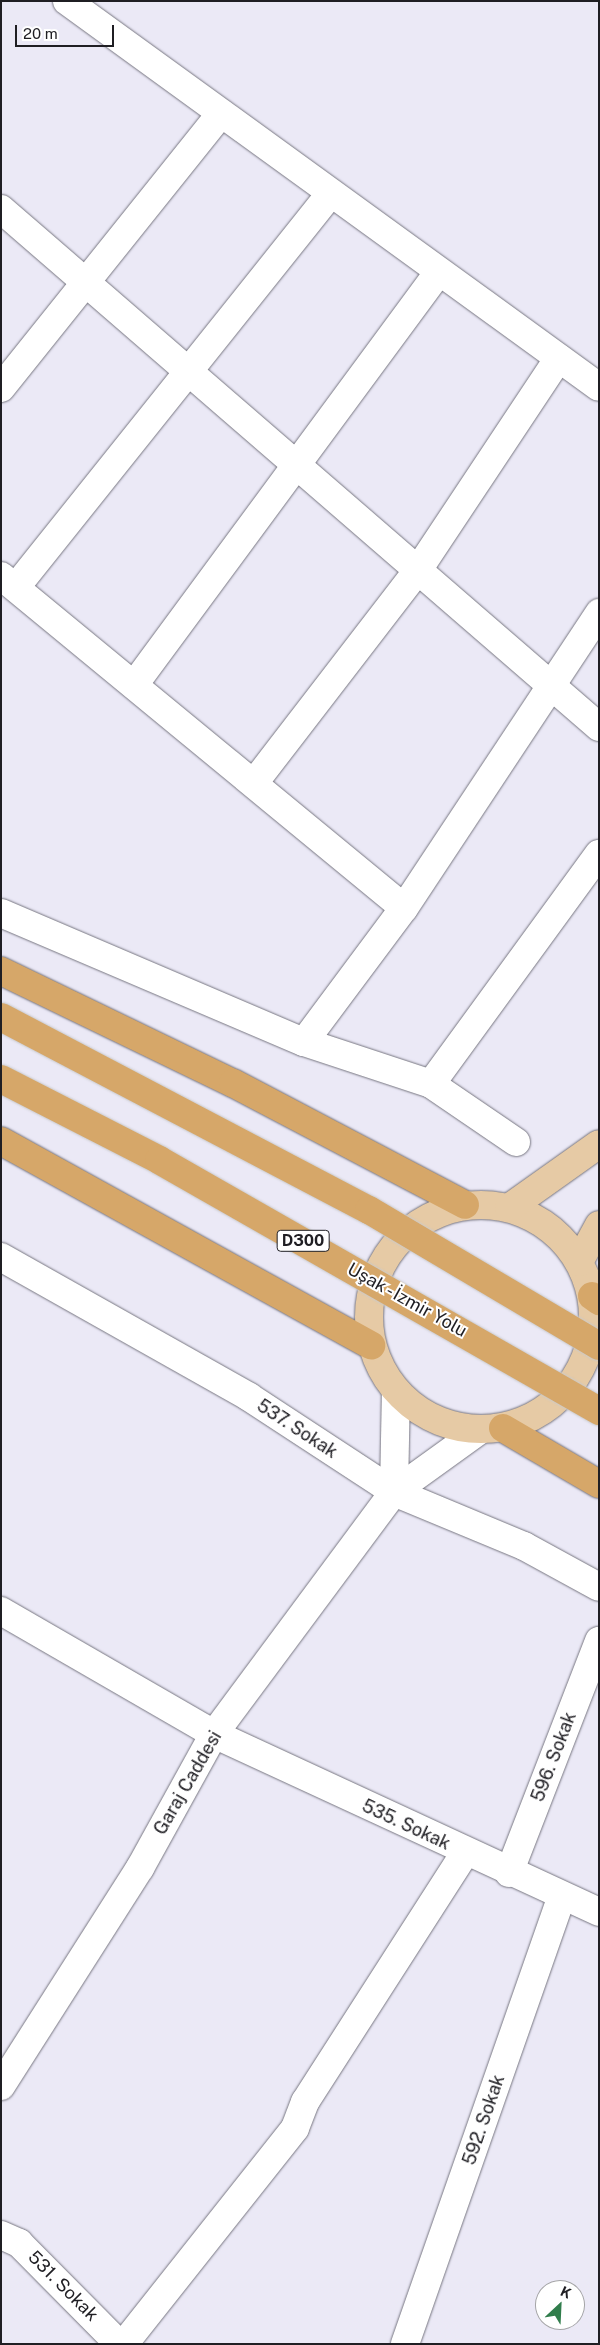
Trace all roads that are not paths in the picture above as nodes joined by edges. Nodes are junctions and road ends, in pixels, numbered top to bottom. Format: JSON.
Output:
{"nodes":[{"id":1,"x":66,"y":1,"type":"edge"},
{"id":2,"x":221,"y":113,"type":"junction"},
{"id":3,"x":331,"y":193,"type":"junction"},
{"id":4,"x":1,"y":210,"type":"edge"},
{"id":5,"x":438,"y":273,"type":"junction"},
{"id":6,"x":86,"y":282,"type":"junction"},
{"id":7,"x":559,"y":358,"type":"junction"},
{"id":8,"x":191,"y":373,"type":"junction"},
{"id":9,"x":599,"y":387,"type":"edge"},
{"id":10,"x":1,"y":388,"type":"edge"},
{"id":11,"x":293,"y":465,"type":"junction"},
{"id":12,"x":416,"y":573,"type":"junction"},
{"id":13,"x":8,"y":582,"type":"edge"},
{"id":14,"x":599,"y":613,"type":"edge"},
{"id":15,"x":134,"y":685,"type":"junction"},
{"id":16,"x":550,"y":687,"type":"junction"},
{"id":17,"x":599,"y":727,"type":"edge"},
{"id":18,"x":254,"y":783,"type":"junction"},
{"id":19,"x":599,"y":854,"type":"edge"},
{"id":20,"x":404,"y":908,"type":"junction"},
{"id":21,"x":1,"y":914,"type":"edge"},
{"id":22,"x":1,"y":971,"type":"edge"},
{"id":23,"x":1,"y":1017,"type":"edge"},
{"id":24,"x":304,"y":1042,"type":"junction"},
{"id":25,"x":1,"y":1080,"type":"edge"},
{"id":26,"x":432,"y":1084,"type":"junction"},
{"id":27,"x":1,"y":1141,"type":"edge"},
{"id":28,"x":516,"y":1142,"type":"dead end"},
{"id":29,"x":599,"y":1144,"type":"edge"},
{"id":30,"x":465,"y":1205,"type":"junction"},
{"id":31,"x":509,"y":1208,"type":"junction"},
{"id":32,"x":599,"y":1226,"type":"edge"},
{"id":33,"x":579,"y":1262,"type":"junction"},
{"id":34,"x":3,"y":1263,"type":"edge"},
{"id":35,"x":595,"y":1299,"type":"edge"},
{"id":36,"x":370,"y":1345,"type":"junction"},
{"id":37,"x":599,"y":1346,"type":"edge"},
{"id":38,"x":396,"y":1392,"type":"junction"},
{"id":39,"x":599,"y":1411,"type":"edge"},
{"id":40,"x":492,"y":1429,"type":"junction"},
{"id":41,"x":599,"y":1484,"type":"edge"},
{"id":42,"x":394,"y":1492,"type":"junction"},
{"id":43,"x":599,"y":1587,"type":"edge"},
{"id":44,"x":1,"y":1611,"type":"edge"},
{"id":45,"x":599,"y":1641,"type":"edge"},
{"id":46,"x":214,"y":1734,"type":"junction"},
{"id":47,"x":465,"y":1853,"type":"junction"},
{"id":48,"x":509,"y":1873,"type":"junction"},
{"id":49,"x":562,"y":1896,"type":"junction"},
{"id":50,"x":599,"y":1912,"type":"edge"},
{"id":51,"x":10,"y":2048,"type":"edge"},
{"id":52,"x":1,"y":2086,"type":"edge"},
{"id":53,"x":1,"y":2235,"type":"edge"},
{"id":54,"x":120,"y":2344,"type":"edge"},
{"id":55,"x":124,"y":2344,"type":"edge"},
{"id":56,"x":405,"y":2344,"type":"edge"}],
"edges":[{"from":1,"to":2,"type":"street"},
{"from":2,"to":3,"type":"street"},
{"from":2,"to":6,"type":"street"},
{"from":3,"to":5,"type":"street"},
{"from":3,"to":8,"type":"street"},
{"from":4,"to":6,"type":"street"},
{"from":5,"to":7,"type":"street"},
{"from":5,"to":11,"type":"street"},
{"from":6,"to":8,"type":"street"},
{"from":6,"to":10,"type":"street"},
{"from":7,"to":9,"type":"street"},
{"from":7,"to":12,"type":"street"},
{"from":8,"to":11,"type":"street"},
{"from":8,"to":13,"type":"street"},
{"from":11,"to":12,"type":"street"},
{"from":11,"to":15,"type":"street"},
{"from":12,"to":16,"type":"street"},
{"from":12,"to":18,"type":"street"},
{"from":13,"to":15,"type":"street"},
{"from":14,"to":16,"type":"street"},
{"from":15,"to":18,"type":"street"},
{"from":16,"to":17,"type":"street"},
{"from":16,"to":20,"type":"street"},
{"from":18,"to":20,"type":"street"},
{"from":19,"to":26,"type":"street"},
{"from":20,"to":24,"type":"street"},
{"from":21,"to":24,"type":"street"},
{"from":22,"to":30,"type":"highway"},
{"from":23,"to":37,"type":"highway","bridge":true},
{"from":24,"to":26,"type":"street"},
{"from":25,"to":39,"type":"highway","name":"Uşak - İzmir Yolu","number":"D300","bridge":true},
{"from":26,"to":28,"type":"street"},
{"from":27,"to":36,"type":"highway"},
{"from":29,"to":31,"type":"main road"},
{"from":30,"to":31,"type":"main road"},
{"from":30,"to":36,"type":"main road"},
{"from":31,"to":33,"type":"main road"},
{"from":32,"to":33,"type":"main road"},
{"from":33,"to":35,"type":"main road"},
{"from":34,"to":42,"type":"street","name":"537. Sokak"},
{"from":35,"to":40,"type":"main road"},
{"from":36,"to":38,"type":"main road"},
{"from":38,"to":40,"type":"main road"},
{"from":38,"to":42,"type":"street"},
{"from":40,"to":41,"type":"highway"},
{"from":40,"to":42,"type":"street","name":"Garaj Caddesi"},
{"from":42,"to":43,"type":"street","name":"537. Sokak"},
{"from":42,"to":46,"type":"street","name":"Garaj Caddesi"},
{"from":44,"to":46,"type":"street","name":"535. Sokak"},
{"from":45,"to":48,"type":"street","name":"596. Sokak"},
{"from":46,"to":47,"type":"street","name":"535. Sokak"},
{"from":46,"to":51,"type":"street","name":"Garaj Caddesi"},
{"from":47,"to":48,"type":"street","name":"535. Sokak"},
{"from":47,"to":55,"type":"street"},
{"from":48,"to":49,"type":"street","name":"535. Sokak"},
{"from":49,"to":50,"type":"street","name":"535. Sokak"},
{"from":49,"to":56,"type":"street","name":"592. Sokak"},
{"from":51,"to":52,"type":"street","name":"Garaj Caddesi"},
{"from":53,"to":54,"type":"street","name":"531. Sokak"}]}
